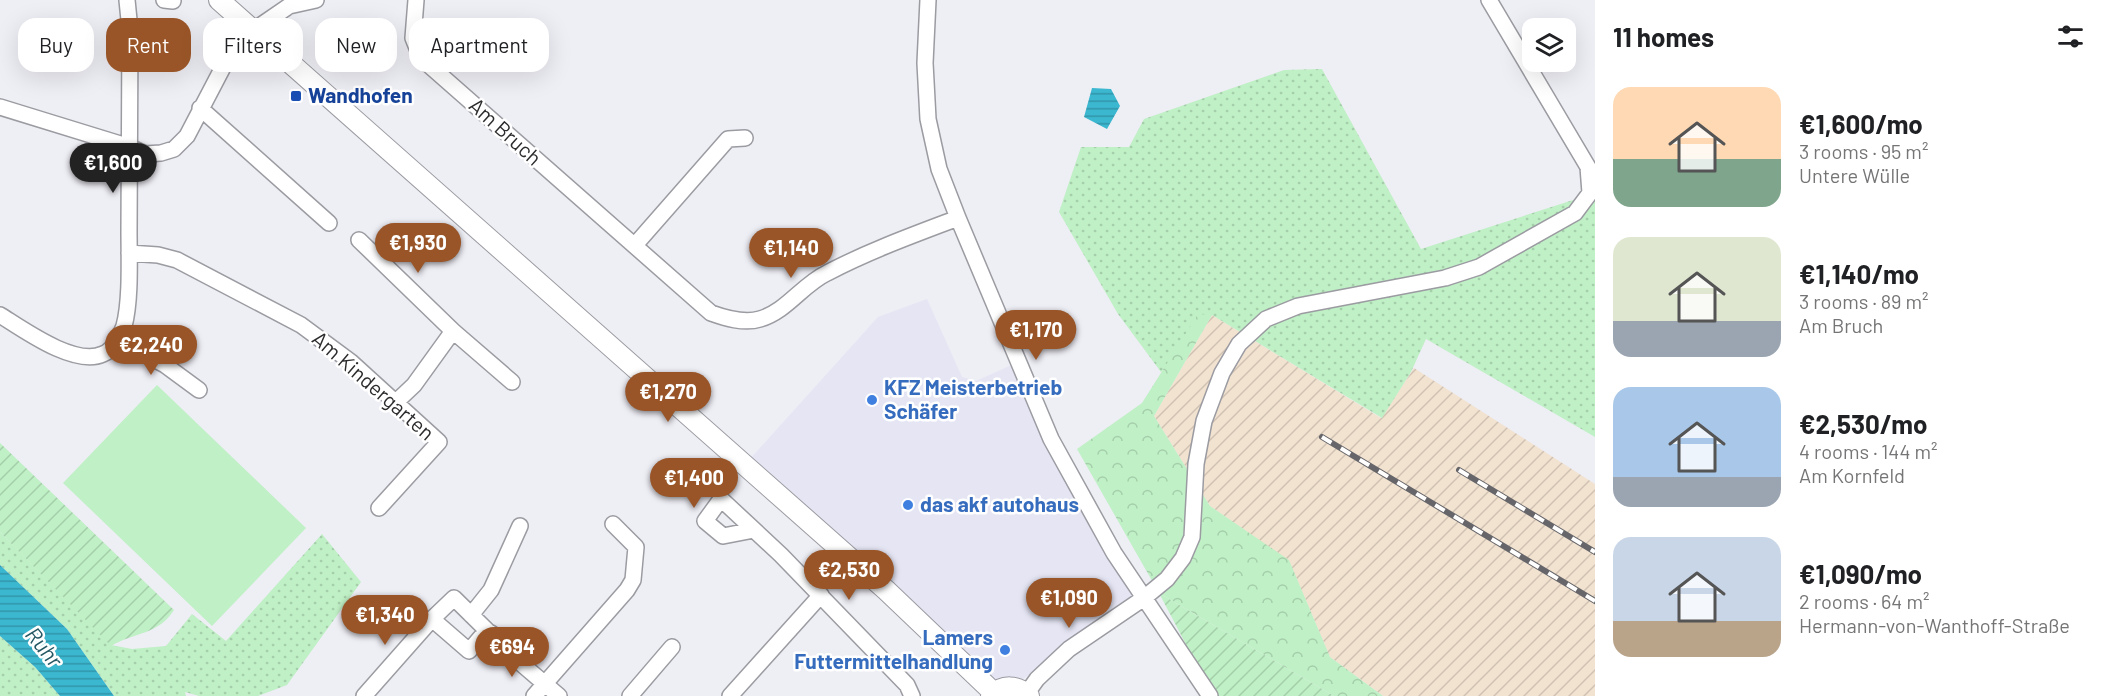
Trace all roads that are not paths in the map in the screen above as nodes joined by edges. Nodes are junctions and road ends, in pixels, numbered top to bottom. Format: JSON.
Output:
{"nodes":[{"id":1,"x":127,"y":0,"type":"edge"},
{"id":2,"x":164,"y":0,"type":"edge"},
{"id":3,"x":219,"y":0,"type":"edge"},
{"id":4,"x":316,"y":0,"type":"edge"},
{"id":5,"x":416,"y":0,"type":"edge"},
{"id":6,"x":928,"y":0,"type":"edge"},
{"id":7,"x":1490,"y":0,"type":"edge"},
{"id":8,"x":173,"y":1,"type":"edge"},
{"id":9,"x":240,"y":18,"type":"edge"},
{"id":10,"x":272,"y":18,"type":"edge"},
{"id":11,"x":220,"y":72,"type":"edge"},
{"id":12,"x":301,"y":72,"type":"edge"},
{"id":13,"x":0,"y":106,"type":"edge"},
{"id":14,"x":200,"y":108,"type":"junction"},
{"id":15,"x":745,"y":138,"type":"dead end"},
{"id":16,"x":130,"y":147,"type":"junction"},
{"id":17,"x":958,"y":218,"type":"junction"},
{"id":18,"x":329,"y":223,"type":"dead end"},
{"id":19,"x":359,"y":240,"type":"dead end"},
{"id":20,"x":635,"y":245,"type":"junction"},
{"id":21,"x":129,"y":253,"type":"junction"},
{"id":22,"x":0,"y":315,"type":"edge"},
{"id":23,"x":453,"y":331,"type":"junction"},
{"id":24,"x":118,"y":340,"type":"junction"},
{"id":25,"x":512,"y":382,"type":"dead end"},
{"id":26,"x":199,"y":390,"type":"dead end"},
{"id":27,"x":396,"y":402,"type":"junction"},
{"id":28,"x":379,"y":508,"type":"dead end"},
{"id":29,"x":614,"y":524,"type":"dead end"},
{"id":30,"x":520,"y":526,"type":"dead end"},
{"id":31,"x":754,"y":530,"type":"dead end"},
{"id":32,"x":821,"y":595,"type":"junction"},
{"id":33,"x":1144,"y":598,"type":"junction"},
{"id":34,"x":471,"y":615,"type":"junction"},
{"id":35,"x":432,"y":619,"type":"junction"},
{"id":36,"x":491,"y":633,"type":"junction"},
{"id":37,"x":672,"y":647,"type":"dead end"},
{"id":38,"x":546,"y":684,"type":"junction"},
{"id":39,"x":993,"y":694,"type":"edge"},
{"id":40,"x":1028,"y":695,"type":"edge"},
{"id":41,"x":364,"y":696,"type":"edge"},
{"id":42,"x":534,"y":696,"type":"edge"},
{"id":43,"x":559,"y":696,"type":"edge"},
{"id":44,"x":630,"y":696,"type":"edge"},
{"id":45,"x":729,"y":696,"type":"edge"},
{"id":46,"x":912,"y":696,"type":"edge"},
{"id":47,"x":1210,"y":696,"type":"edge"}],
"edges":[{"from":1,"to":16,"type":"street"},
{"from":2,"to":8,"type":"street"},
{"from":3,"to":9,"type":"main road"},
{"from":4,"to":10,"type":"street"},
{"from":5,"to":20,"type":"street","name":"Am Bruch"},
{"from":6,"to":17,"type":"street"},
{"from":7,"to":33,"type":"street"},
{"from":11,"to":14,"type":"street"},
{"from":12,"to":39,"type":"main road"},
{"from":13,"to":16,"type":"street"},
{"from":14,"to":16,"type":"street"},
{"from":14,"to":18,"type":"street"},
{"from":15,"to":20,"type":"street"},
{"from":16,"to":21,"type":"street"},
{"from":17,"to":20,"type":"street","name":"Am Bruch"},
{"from":17,"to":33,"type":"street"},
{"from":19,"to":23,"type":"street"},
{"from":21,"to":24,"type":"street"},
{"from":21,"to":27,"type":"street","name":"Am Kindergarten"},
{"from":22,"to":24,"type":"street"},
{"from":23,"to":25,"type":"street"},
{"from":23,"to":27,"type":"street"},
{"from":24,"to":26,"type":"street"},
{"from":27,"to":28,"type":"street","name":"Am Kindergarten"},
{"from":29,"to":38,"type":"street"},
{"from":30,"to":34,"type":"street"},
{"from":31,"to":32,"type":"street"},
{"from":32,"to":45,"type":"street"},
{"from":32,"to":46,"type":"street"},
{"from":33,"to":40,"type":"street"},
{"from":33,"to":47,"type":"street"},
{"from":34,"to":35,"type":"street"},
{"from":34,"to":36,"type":"street"},
{"from":35,"to":36,"type":"street"},
{"from":35,"to":41,"type":"street"},
{"from":36,"to":38,"type":"street"},
{"from":37,"to":44,"type":"street"},
{"from":38,"to":42,"type":"street"},
{"from":38,"to":43,"type":"street"},
{"from":39,"to":40,"type":"main road"}]}
